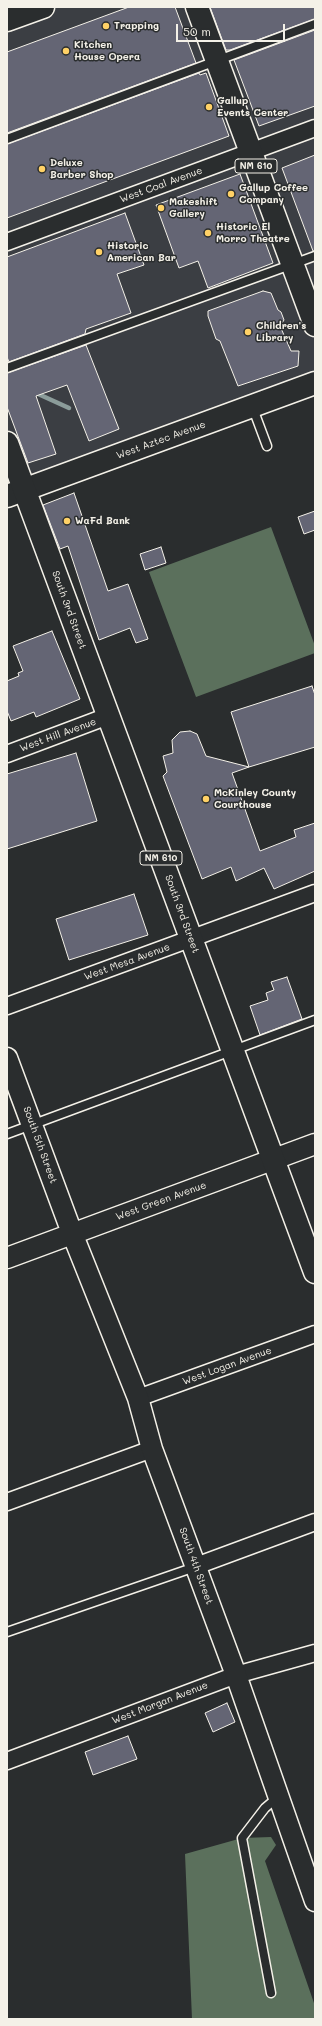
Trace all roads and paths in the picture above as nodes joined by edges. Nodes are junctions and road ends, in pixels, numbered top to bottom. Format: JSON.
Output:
{"nodes":[{"id":1,"x":43,"y":7,"type":"edge"},
{"id":2,"x":197,"y":7,"type":"edge"},
{"id":3,"x":7,"y":20,"type":"edge"},
{"id":4,"x":315,"y":24,"type":"edge"},
{"id":5,"x":217,"y":60,"type":"junction"},
{"id":6,"x":315,"y":128,"type":"edge"},
{"id":7,"x":7,"y":139,"type":"edge"},
{"id":8,"x":250,"y":152,"type":"junction"},
{"id":9,"x":7,"y":242,"type":"edge"},
{"id":10,"x":315,"y":256,"type":"edge"},
{"id":11,"x":292,"y":264,"type":"junction"},
{"id":12,"x":315,"y":325,"type":"edge"},
{"id":13,"x":7,"y":368,"type":"edge"},
{"id":14,"x":315,"y":383,"type":"edge"},
{"id":15,"x":252,"y":406,"type":"junction"},
{"id":16,"x":7,"y":443,"type":"edge"},
{"id":17,"x":267,"y":446,"type":"dead end"},
{"id":18,"x":16,"y":493,"type":"edge"},
{"id":19,"x":108,"y":716,"type":"junction"},
{"id":20,"x":7,"y":754,"type":"edge"},
{"id":21,"x":315,"y":893,"type":"edge"},
{"id":22,"x":191,"y":938,"type":"junction"},
{"id":23,"x":7,"y":1006,"type":"edge"},
{"id":24,"x":315,"y":1020,"type":"edge"},
{"id":25,"x":233,"y":1051,"type":"junction"},
{"id":26,"x":7,"y":1058,"type":"edge"},
{"id":27,"x":32,"y":1124,"type":"junction"},
{"id":28,"x":7,"y":1134,"type":"edge"},
{"id":29,"x":315,"y":1144,"type":"edge"},
{"id":30,"x":273,"y":1160,"type":"junction"},
{"id":31,"x":72,"y":1233,"type":"junction"},
{"id":32,"x":7,"y":1258,"type":"edge"},
{"id":33,"x":315,"y":1272,"type":"edge"},
{"id":34,"x":315,"y":1334,"type":"edge"},
{"id":35,"x":138,"y":1398,"type":"junction"},
{"id":36,"x":152,"y":1449,"type":"junction"},
{"id":37,"x":7,"y":1502,"type":"edge"},
{"id":38,"x":315,"y":1522,"type":"edge"},
{"id":39,"x":196,"y":1566,"type":"junction"},
{"id":40,"x":7,"y":1632,"type":"edge"},
{"id":41,"x":315,"y":1654,"type":"edge"},
{"id":42,"x":236,"y":1675,"type":"junction"},
{"id":43,"x":8,"y":1758,"type":"edge"},
{"id":44,"x":278,"y":1797,"type":"junction"},
{"id":45,"x":315,"y":1901,"type":"edge"},
{"id":46,"x":270,"y":1993,"type":"dead end"}],
"edges":[{"from":1,"to":3,"type":"main road"},
{"from":2,"to":5,"type":"main road","number":"NM 610"},
{"from":4,"to":5,"type":"lane"},
{"from":5,"to":7,"type":"lane"},
{"from":5,"to":8,"type":"main road","number":"NM 610"},
{"from":6,"to":8,"type":"street","name":"West Coal Avenue"},
{"from":8,"to":9,"type":"street","name":"West Coal Avenue"},
{"from":8,"to":11,"type":"main road","number":"NM 610"},
{"from":10,"to":11,"type":"lane"},
{"from":11,"to":12,"type":"main road","number":"NM 610"},
{"from":11,"to":13,"type":"lane"},
{"from":14,"to":15,"type":"main road","name":"West Aztec Avenue"},
{"from":15,"to":17,"type":"lane"},
{"from":15,"to":18,"type":"main road","name":"West Aztec Avenue"},
{"from":16,"to":18,"type":"main road","name":"South 3rd Street","number":"NM 610"},
{"from":18,"to":19,"type":"main road","name":"South 3rd Street","number":"NM 610"},
{"from":19,"to":20,"type":"street","name":"West Hill Avenue"},
{"from":19,"to":22,"type":"main road","name":"South 3rd Street","number":"NM 610"},
{"from":21,"to":22,"type":"street","name":"West Mesa Avenue"},
{"from":22,"to":23,"type":"street","name":"West Mesa Avenue"},
{"from":22,"to":25,"type":"main road","name":"South 3rd Street","number":"NM 610"},
{"from":24,"to":25,"type":"lane"},
{"from":25,"to":27,"type":"lane"},
{"from":25,"to":30,"type":"main road","name":"South 3rd Street","number":"NM 610"},
{"from":26,"to":27,"type":"street","name":"South 5th Street"},
{"from":27,"to":28,"type":"lane"},
{"from":27,"to":31,"type":"street","name":"South 5th Street"},
{"from":29,"to":30,"type":"street","name":"West Green Avenue"},
{"from":30,"to":31,"type":"street","name":"West Green Avenue"},
{"from":30,"to":33,"type":"main road","name":"South 3rd Street","number":"NM 610"},
{"from":31,"to":32,"type":"street","name":"West Green Avenue"},
{"from":31,"to":35,"type":"street","name":"South 4th Street"},
{"from":34,"to":35,"type":"street","name":"West Logan Avenue"},
{"from":35,"to":36,"type":"street","name":"South 4th Street"},
{"from":36,"to":37,"type":"street"},
{"from":36,"to":39,"type":"street","name":"South 4th Street"},
{"from":38,"to":39,"type":"street"},
{"from":39,"to":40,"type":"lane"},
{"from":39,"to":42,"type":"street","name":"South 4th Street"},
{"from":41,"to":42,"type":"street","name":"West Morgan Avenue"},
{"from":42,"to":43,"type":"street","name":"West Morgan Avenue"},
{"from":42,"to":44,"type":"street","name":"South 4th Street"},
{"from":44,"to":45,"type":"street","name":"South 4th Street"},
{"from":44,"to":46,"type":"lane"}]}
